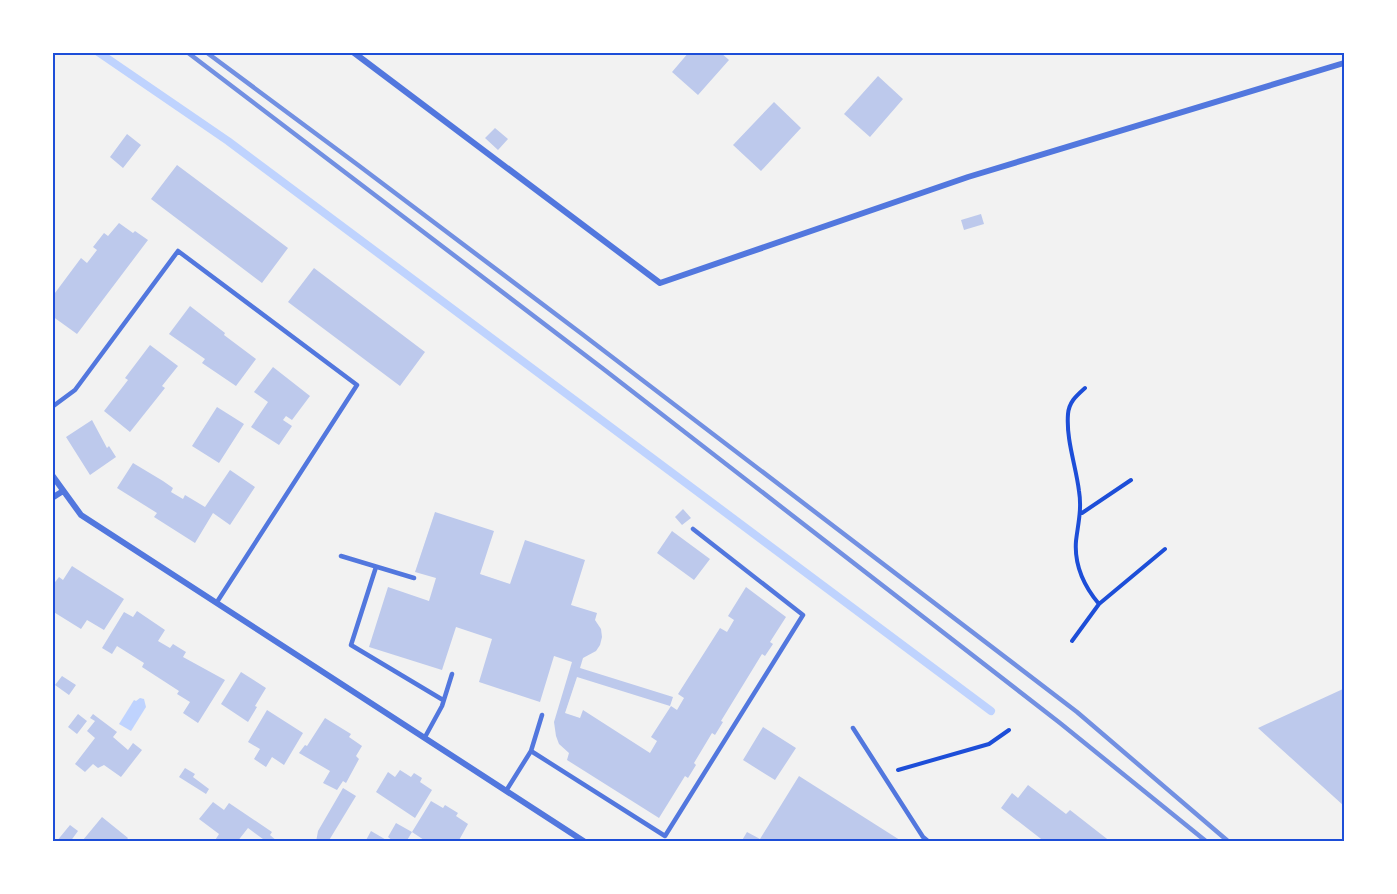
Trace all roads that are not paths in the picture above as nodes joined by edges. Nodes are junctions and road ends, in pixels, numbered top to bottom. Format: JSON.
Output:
{"nodes":[{"id":1,"x":353,"y":52,"type":"edge"},
{"id":2,"x":1344,"y":63,"type":"edge"},
{"id":3,"x":52,"y":407,"type":"edge"},
{"id":4,"x":52,"y":475,"type":"edge"},
{"id":5,"x":63,"y":491,"type":"junction"},
{"id":6,"x":52,"y":498,"type":"edge"},
{"id":7,"x":693,"y":529,"type":"dead end"},
{"id":8,"x":341,"y":556,"type":"dead end"},
{"id":9,"x":376,"y":567,"type":"junction"},
{"id":10,"x":414,"y":578,"type":"dead end"},
{"id":11,"x":217,"y":602,"type":"junction"},
{"id":12,"x":452,"y":674,"type":"dead end"},
{"id":13,"x":443,"y":700,"type":"junction"},
{"id":14,"x":542,"y":715,"type":"dead end"},
{"id":15,"x":853,"y":728,"type":"dead end"},
{"id":16,"x":425,"y":737,"type":"junction"},
{"id":17,"x":531,"y":751,"type":"junction"},
{"id":18,"x":506,"y":791,"type":"junction"},
{"id":19,"x":585,"y":842,"type":"edge"},
{"id":20,"x":929,"y":842,"type":"edge"}],
"edges":[{"from":1,"to":2,"type":"street"},
{"from":3,"to":11,"type":"lane"},
{"from":4,"to":5,"type":"street"},
{"from":5,"to":6,"type":"street"},
{"from":5,"to":11,"type":"street"},
{"from":7,"to":17,"type":"lane"},
{"from":8,"to":9,"type":"lane"},
{"from":9,"to":10,"type":"lane"},
{"from":9,"to":13,"type":"lane"},
{"from":11,"to":16,"type":"street"},
{"from":12,"to":13,"type":"lane"},
{"from":13,"to":16,"type":"lane"},
{"from":14,"to":17,"type":"lane"},
{"from":15,"to":20,"type":"lane"},
{"from":16,"to":18,"type":"street"},
{"from":17,"to":18,"type":"lane"},
{"from":18,"to":19,"type":"street"}]}
